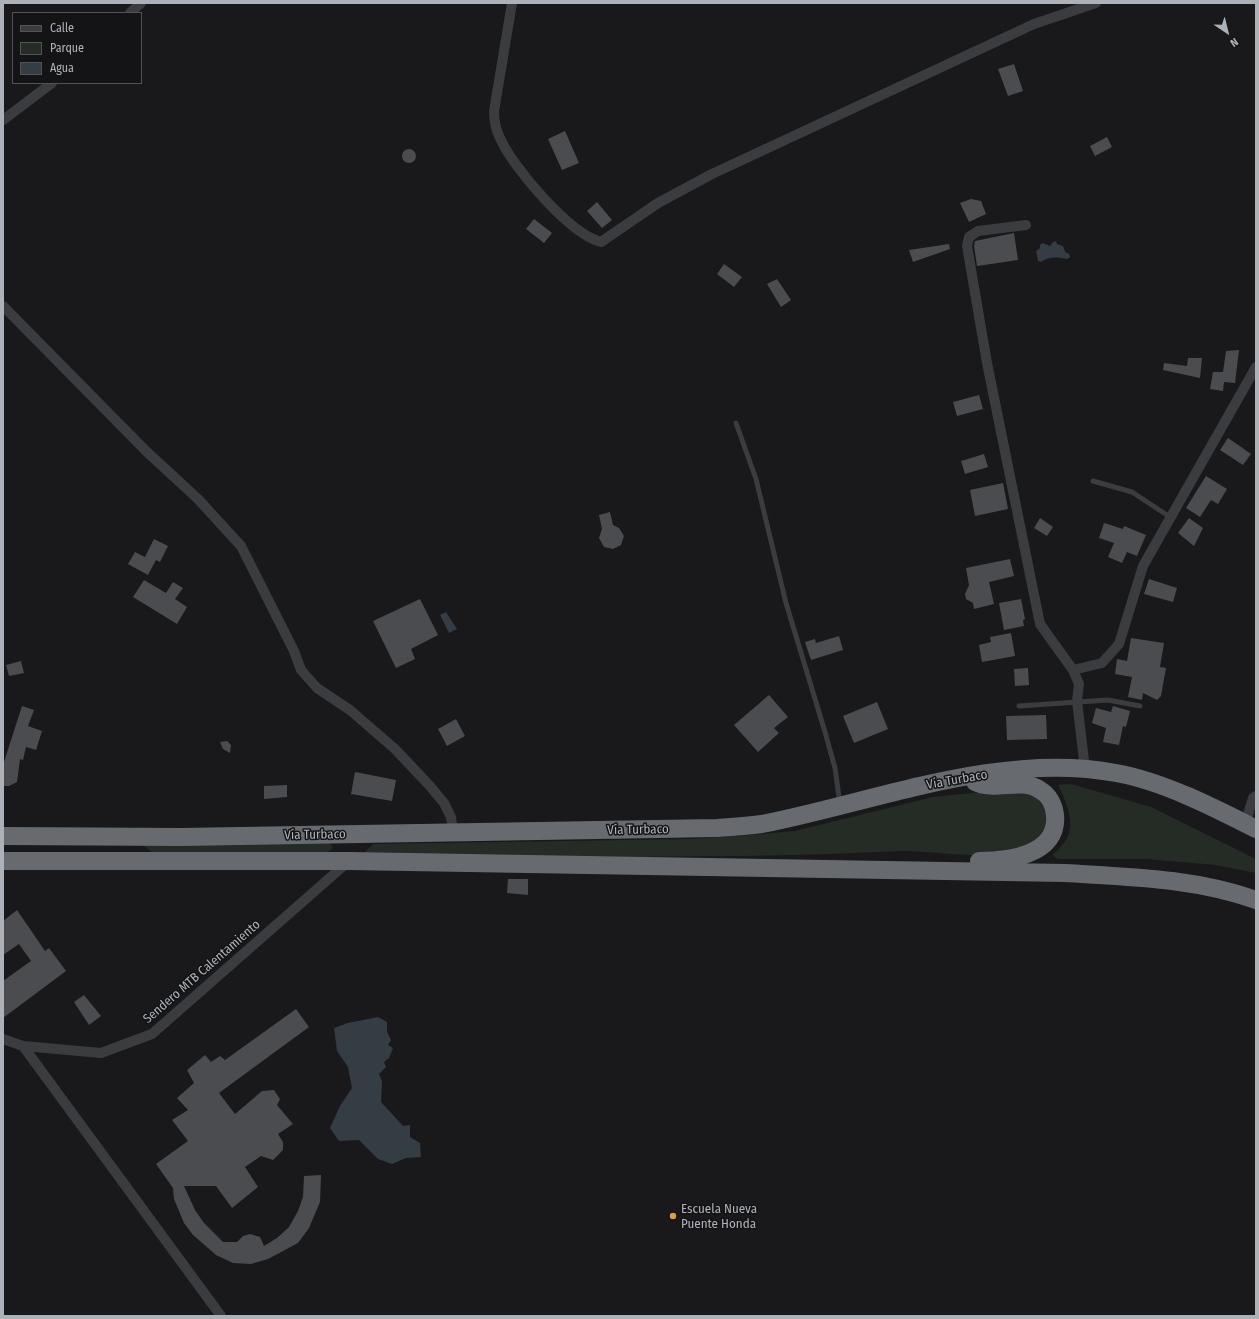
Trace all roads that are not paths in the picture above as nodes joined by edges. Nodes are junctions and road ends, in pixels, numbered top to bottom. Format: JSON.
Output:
{"nodes":[{"id":1,"x":140,"y":3,"type":"edge"},
{"id":2,"x":512,"y":3,"type":"edge"},
{"id":3,"x":1096,"y":3,"type":"edge"},
{"id":4,"x":131,"y":12,"type":"edge"},
{"id":5,"x":51,"y":84,"type":"edge"},
{"id":6,"x":3,"y":120,"type":"edge"},
{"id":7,"x":1026,"y":225,"type":"dead end"},
{"id":8,"x":3,"y":306,"type":"edge"},
{"id":9,"x":1256,"y":367,"type":"edge"},
{"id":10,"x":736,"y":422,"type":"dead end"},
{"id":11,"x":1093,"y":481,"type":"dead end"},
{"id":12,"x":1170,"y":517,"type":"junction"},
{"id":13,"x":1073,"y":670,"type":"junction"},
{"id":14,"x":1077,"y":701,"type":"junction"},
{"id":15,"x":1019,"y":706,"type":"dead end"},
{"id":16,"x":1140,"y":706,"type":"dead end"},
{"id":17,"x":1085,"y":769,"type":"junction"},
{"id":18,"x":966,"y":777,"type":"junction"},
{"id":19,"x":1256,"y":796,"type":"edge"},
{"id":20,"x":841,"y":807,"type":"junction"},
{"id":21,"x":1250,"y":827,"type":"edge"},
{"id":22,"x":453,"y":832,"type":"junction"},
{"id":23,"x":3,"y":836,"type":"edge"},
{"id":24,"x":3,"y":861,"type":"edge"},
{"id":25,"x":349,"y":861,"type":"junction"},
{"id":26,"x":828,"y":868,"type":"junction"},
{"id":27,"x":1256,"y":900,"type":"edge"},
{"id":28,"x":3,"y":1039,"type":"edge"},
{"id":29,"x":23,"y":1046,"type":"junction"},
{"id":30,"x":221,"y":1316,"type":"edge"}],
"edges":[{"from":1,"to":4,"type":"street"},
{"from":2,"to":3,"type":"street"},
{"from":5,"to":6,"type":"street"},
{"from":7,"to":13,"type":"street"},
{"from":8,"to":22,"type":"street"},
{"from":9,"to":12,"type":"street"},
{"from":10,"to":20,"type":"lane"},
{"from":11,"to":12,"type":"lane"},
{"from":12,"to":13,"type":"street"},
{"from":13,"to":14,"type":"street"},
{"from":14,"to":15,"type":"lane"},
{"from":14,"to":16,"type":"lane"},
{"from":14,"to":17,"type":"street"},
{"from":17,"to":18,"type":"highway","name":"Vía Turbaco"},
{"from":17,"to":21,"type":"highway","name":"Vía Turbaco"},
{"from":18,"to":20,"type":"highway","name":"Vía Turbaco"},
{"from":18,"to":26,"type":"highway"},
{"from":19,"to":21,"type":"street"},
{"from":20,"to":22,"type":"highway","name":"Vía Turbaco"},
{"from":22,"to":23,"type":"highway","name":"Vía Turbaco"},
{"from":24,"to":25,"type":"highway","name":"Vía Turbaco"},
{"from":25,"to":26,"type":"highway","name":"Vía Turbaco"},
{"from":25,"to":29,"type":"street","name":"Sendero MTB Calentamiento"},
{"from":26,"to":27,"type":"highway","name":"Vía Turbaco"},
{"from":28,"to":29,"type":"street","name":"Sendero MTB Calentamiento"},
{"from":29,"to":30,"type":"street"}]}
